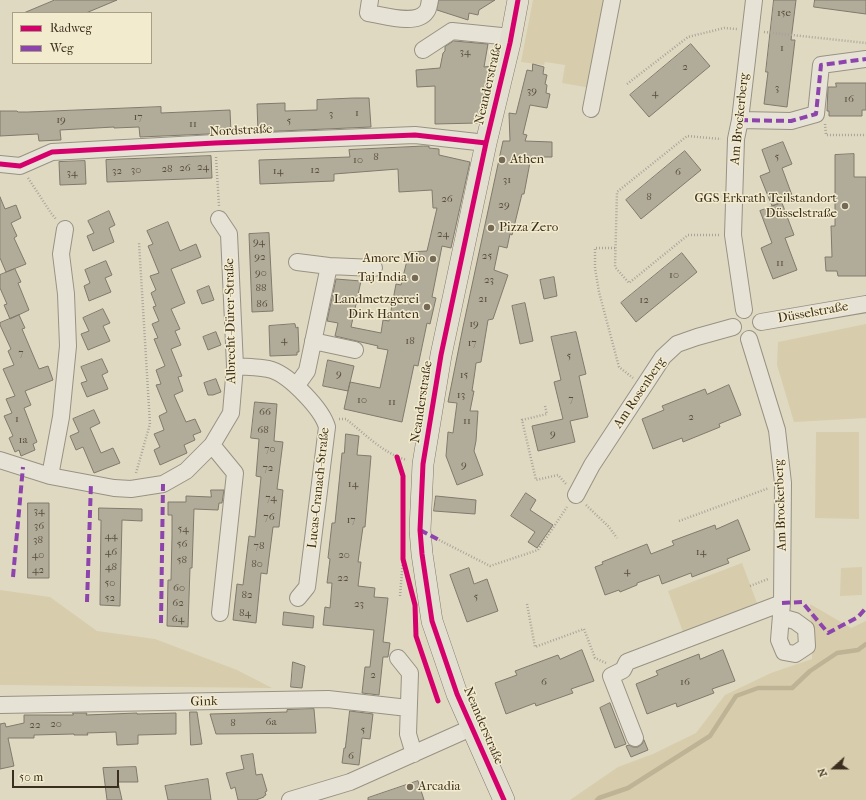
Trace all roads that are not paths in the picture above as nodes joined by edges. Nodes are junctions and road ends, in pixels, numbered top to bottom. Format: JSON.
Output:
{"nodes":[{"id":1,"x":370,"y":0,"type":"edge"},
{"id":2,"x":430,"y":0,"type":"edge"},
{"id":3,"x":518,"y":0,"type":"edge"},
{"id":4,"x":612,"y":0,"type":"edge"},
{"id":5,"x":754,"y":0,"type":"edge"},
{"id":6,"x":511,"y":37,"type":"junction"},
{"id":7,"x":423,"y":50,"type":"dead end"},
{"id":8,"x":866,"y":59,"type":"edge"},
{"id":9,"x":592,"y":109,"type":"dead end"},
{"id":10,"x":740,"y":120,"type":"junction"},
{"id":11,"x":486,"y":143,"type":"junction"},
{"id":12,"x":0,"y":164,"type":"edge"},
{"id":13,"x":219,"y":218,"type":"road end"},
{"id":14,"x":65,"y":229,"type":"road end"},
{"id":15,"x":297,"y":262,"type":"dead end"},
{"id":16,"x":329,"y":266,"type":"junction"},
{"id":17,"x":374,"y":268,"type":"dead end"},
{"id":18,"x":866,"y":304,"type":"edge"},
{"id":19,"x":744,"y":310,"type":"junction"},
{"id":20,"x":761,"y":322,"type":"junction"},
{"id":21,"x":733,"y":327,"type":"junction"},
{"id":22,"x":749,"y":339,"type":"junction"},
{"id":23,"x":313,"y":341,"type":"junction"},
{"id":24,"x":355,"y":350,"type":"dead end"},
{"id":25,"x":235,"y":366,"type":"junction"},
{"id":26,"x":297,"y":386,"type":"junction"},
{"id":27,"x":212,"y":445,"type":"junction"},
{"id":28,"x":0,"y":460,"type":"edge"},
{"id":29,"x":50,"y":476,"type":"junction"},
{"id":30,"x":576,"y":495,"type":"road end"},
{"id":31,"x":298,"y":598,"type":"dead end"},
{"id":32,"x":220,"y":613,"type":"dead end"},
{"id":33,"x":398,"y":658,"type":"dead end"},
{"id":34,"x":0,"y":705,"type":"edge"},
{"id":35,"x":408,"y":708,"type":"junction"},
{"id":36,"x":471,"y":728,"type":"junction"},
{"id":37,"x":635,"y":738,"type":"dead end"},
{"id":38,"x":414,"y":754,"type":"junction"},
{"id":39,"x":290,"y":800,"type":"edge"},
{"id":40,"x":504,"y":800,"type":"edge"}],
"edges":[{"from":1,"to":2,"type":"street"},
{"from":3,"to":6,"type":"main road","name":"Neanderstraße"},
{"from":4,"to":9,"type":"street"},
{"from":5,"to":10,"type":"street","name":"Am Brockerberg"},
{"from":6,"to":7,"type":"street"},
{"from":6,"to":11,"type":"main road","name":"Neanderstraße"},
{"from":8,"to":10,"type":"street"},
{"from":10,"to":19,"type":"street","name":"Am Brockerberg"},
{"from":11,"to":12,"type":"street","name":"Nordstraße"},
{"from":11,"to":36,"type":"main road","name":"Neanderstraße"},
{"from":13,"to":25,"type":"street","name":"Albrecht-Dürer-Straße"},
{"from":14,"to":29,"type":"street"},
{"from":15,"to":16,"type":"street"},
{"from":16,"to":17,"type":"street"},
{"from":16,"to":23,"type":"street"},
{"from":18,"to":20,"type":"street","name":"Düsselstraße"},
{"from":19,"to":20,"type":"street"},
{"from":19,"to":21,"type":"street"},
{"from":20,"to":22,"type":"street"},
{"from":21,"to":22,"type":"street"},
{"from":21,"to":30,"type":"street","name":"Am Rosenberg"},
{"from":22,"to":37,"type":"street","name":"Am Brockerberg"},
{"from":23,"to":24,"type":"street"},
{"from":23,"to":26,"type":"street"},
{"from":25,"to":26,"type":"street","name":"Lucas-Cranach-Straße"},
{"from":25,"to":27,"type":"street","name":"Albrecht-Dürer-Straße"},
{"from":26,"to":31,"type":"street","name":"Lucas-Cranach-Straße"},
{"from":27,"to":29,"type":"street","name":"Albrecht-Dürer-Straße"},
{"from":27,"to":32,"type":"street"},
{"from":28,"to":29,"type":"street","name":"Albrecht-Dürer-Straße"},
{"from":33,"to":35,"type":"street"},
{"from":34,"to":35,"type":"street","name":"Gink"},
{"from":35,"to":38,"type":"street"},
{"from":36,"to":38,"type":"street"},
{"from":36,"to":40,"type":"main road","name":"Neanderstraße"},
{"from":38,"to":39,"type":"street"}]}
